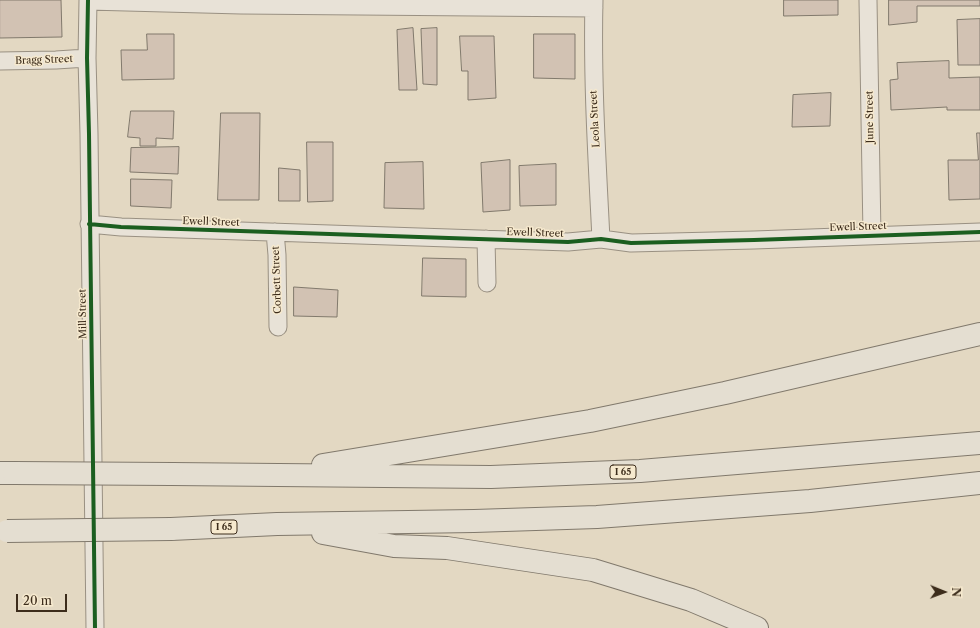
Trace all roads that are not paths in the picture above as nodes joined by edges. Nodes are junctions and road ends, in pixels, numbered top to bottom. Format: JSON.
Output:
{"nodes":[{"id":1,"x":868,"y":0,"type":"edge"},
{"id":2,"x":88,"y":1,"type":"edge"},
{"id":3,"x":594,"y":4,"type":"edge"},
{"id":4,"x":87,"y":58,"type":"junction"},
{"id":5,"x":0,"y":61,"type":"edge"},
{"id":6,"x":89,"y":224,"type":"junction"},
{"id":7,"x":275,"y":232,"type":"junction"},
{"id":8,"x":980,"y":232,"type":"edge"},
{"id":9,"x":872,"y":235,"type":"junction"},
{"id":10,"x":601,"y":239,"type":"junction"},
{"id":11,"x":486,"y":240,"type":"junction"},
{"id":12,"x":487,"y":283,"type":"dead end"},
{"id":13,"x":278,"y":327,"type":"dead end"},
{"id":14,"x":980,"y":334,"type":"edge"},
{"id":15,"x":980,"y":442,"type":"edge"},
{"id":16,"x":7,"y":473,"type":"edge"},
{"id":17,"x":265,"y":475,"type":"junction"},
{"id":18,"x":980,"y":483,"type":"edge"},
{"id":19,"x":277,"y":524,"type":"junction"},
{"id":20,"x":4,"y":531,"type":"edge"},
{"id":21,"x":95,"y":628,"type":"edge"},
{"id":22,"x":757,"y":628,"type":"edge"}],
"edges":[{"from":1,"to":9,"type":"street","name":"June Street"},
{"from":2,"to":3,"type":"street"},
{"from":2,"to":4,"type":"street","name":"Mill Street"},
{"from":3,"to":10,"type":"street","name":"Leola Street"},
{"from":4,"to":5,"type":"street","name":"Bragg Street"},
{"from":4,"to":6,"type":"street","name":"Mill Street"},
{"from":6,"to":7,"type":"street","name":"Ewell Street"},
{"from":6,"to":21,"type":"street","name":"Mill Street"},
{"from":7,"to":11,"type":"street","name":"Ewell Street"},
{"from":7,"to":13,"type":"street","name":"Corbett Street"},
{"from":8,"to":9,"type":"street","name":"Ewell Street"},
{"from":9,"to":10,"type":"street","name":"Ewell Street"},
{"from":10,"to":11,"type":"street","name":"Ewell Street"},
{"from":11,"to":12,"type":"street"},
{"from":14,"to":17,"type":"highway"},
{"from":15,"to":17,"type":"highway","number":"I 65"},
{"from":16,"to":17,"type":"highway","number":"I 65","bridge":true},
{"from":18,"to":19,"type":"highway","number":"I 65"},
{"from":19,"to":20,"type":"highway","number":"I 65","bridge":true},
{"from":19,"to":22,"type":"highway"}]}
